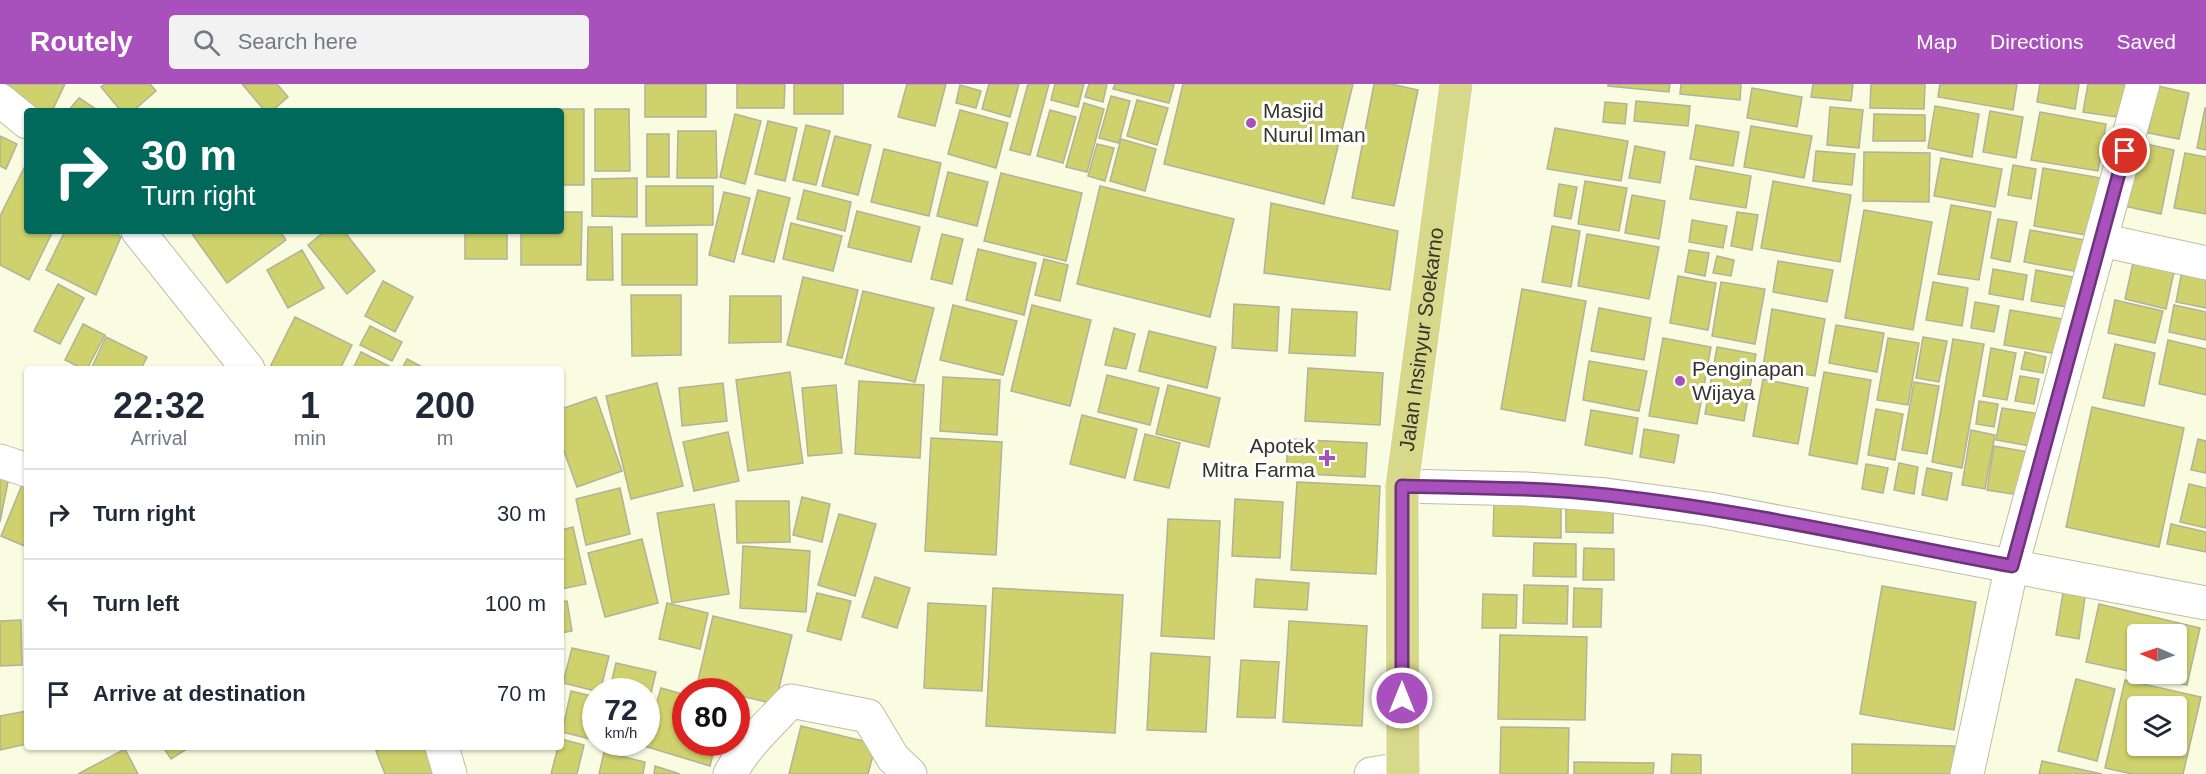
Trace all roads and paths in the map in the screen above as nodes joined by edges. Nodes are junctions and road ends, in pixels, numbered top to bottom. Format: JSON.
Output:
{"nodes":[{"id":1,"x":1456,"y":84,"type":"edge"},
{"id":2,"x":2143,"y":84,"type":"edge"},
{"id":3,"x":0,"y":100,"type":"edge"},
{"id":4,"x":24,"y":120,"type":"edge"},
{"id":5,"x":140,"y":234,"type":"edge"},
{"id":6,"x":2101,"y":240,"type":"junction"},
{"id":7,"x":2206,"y":263,"type":"edge"},
{"id":8,"x":246,"y":366,"type":"edge"},
{"id":9,"x":0,"y":461,"type":"edge"},
{"id":10,"x":24,"y":469,"type":"edge"},
{"id":11,"x":1402,"y":486,"type":"junction"},
{"id":12,"x":2012,"y":566,"type":"junction"},
{"id":13,"x":2206,"y":603,"type":"edge"},
{"id":14,"x":443,"y":750,"type":"edge"},
{"id":15,"x":1392,"y":772,"type":"edge"},
{"id":16,"x":450,"y":774,"type":"edge"},
{"id":17,"x":730,"y":774,"type":"edge"},
{"id":18,"x":910,"y":774,"type":"edge"},
{"id":19,"x":1967,"y":774,"type":"edge"}],
"edges":[{"from":1,"to":11,"type":"highway","name":"Jalan Insinyur Soekarno"},
{"from":2,"to":6,"type":"street"},
{"from":3,"to":4,"type":"street"},
{"from":5,"to":8,"type":"street"},
{"from":6,"to":7,"type":"street"},
{"from":6,"to":12,"type":"street"},
{"from":9,"to":10,"type":"street"},
{"from":11,"to":12,"type":"street"},
{"from":11,"to":15,"type":"highway","name":"Jalan Insinyur Soekarno"},
{"from":12,"to":13,"type":"street"},
{"from":12,"to":19,"type":"street"},
{"from":14,"to":16,"type":"street"},
{"from":17,"to":18,"type":"street"}]}
